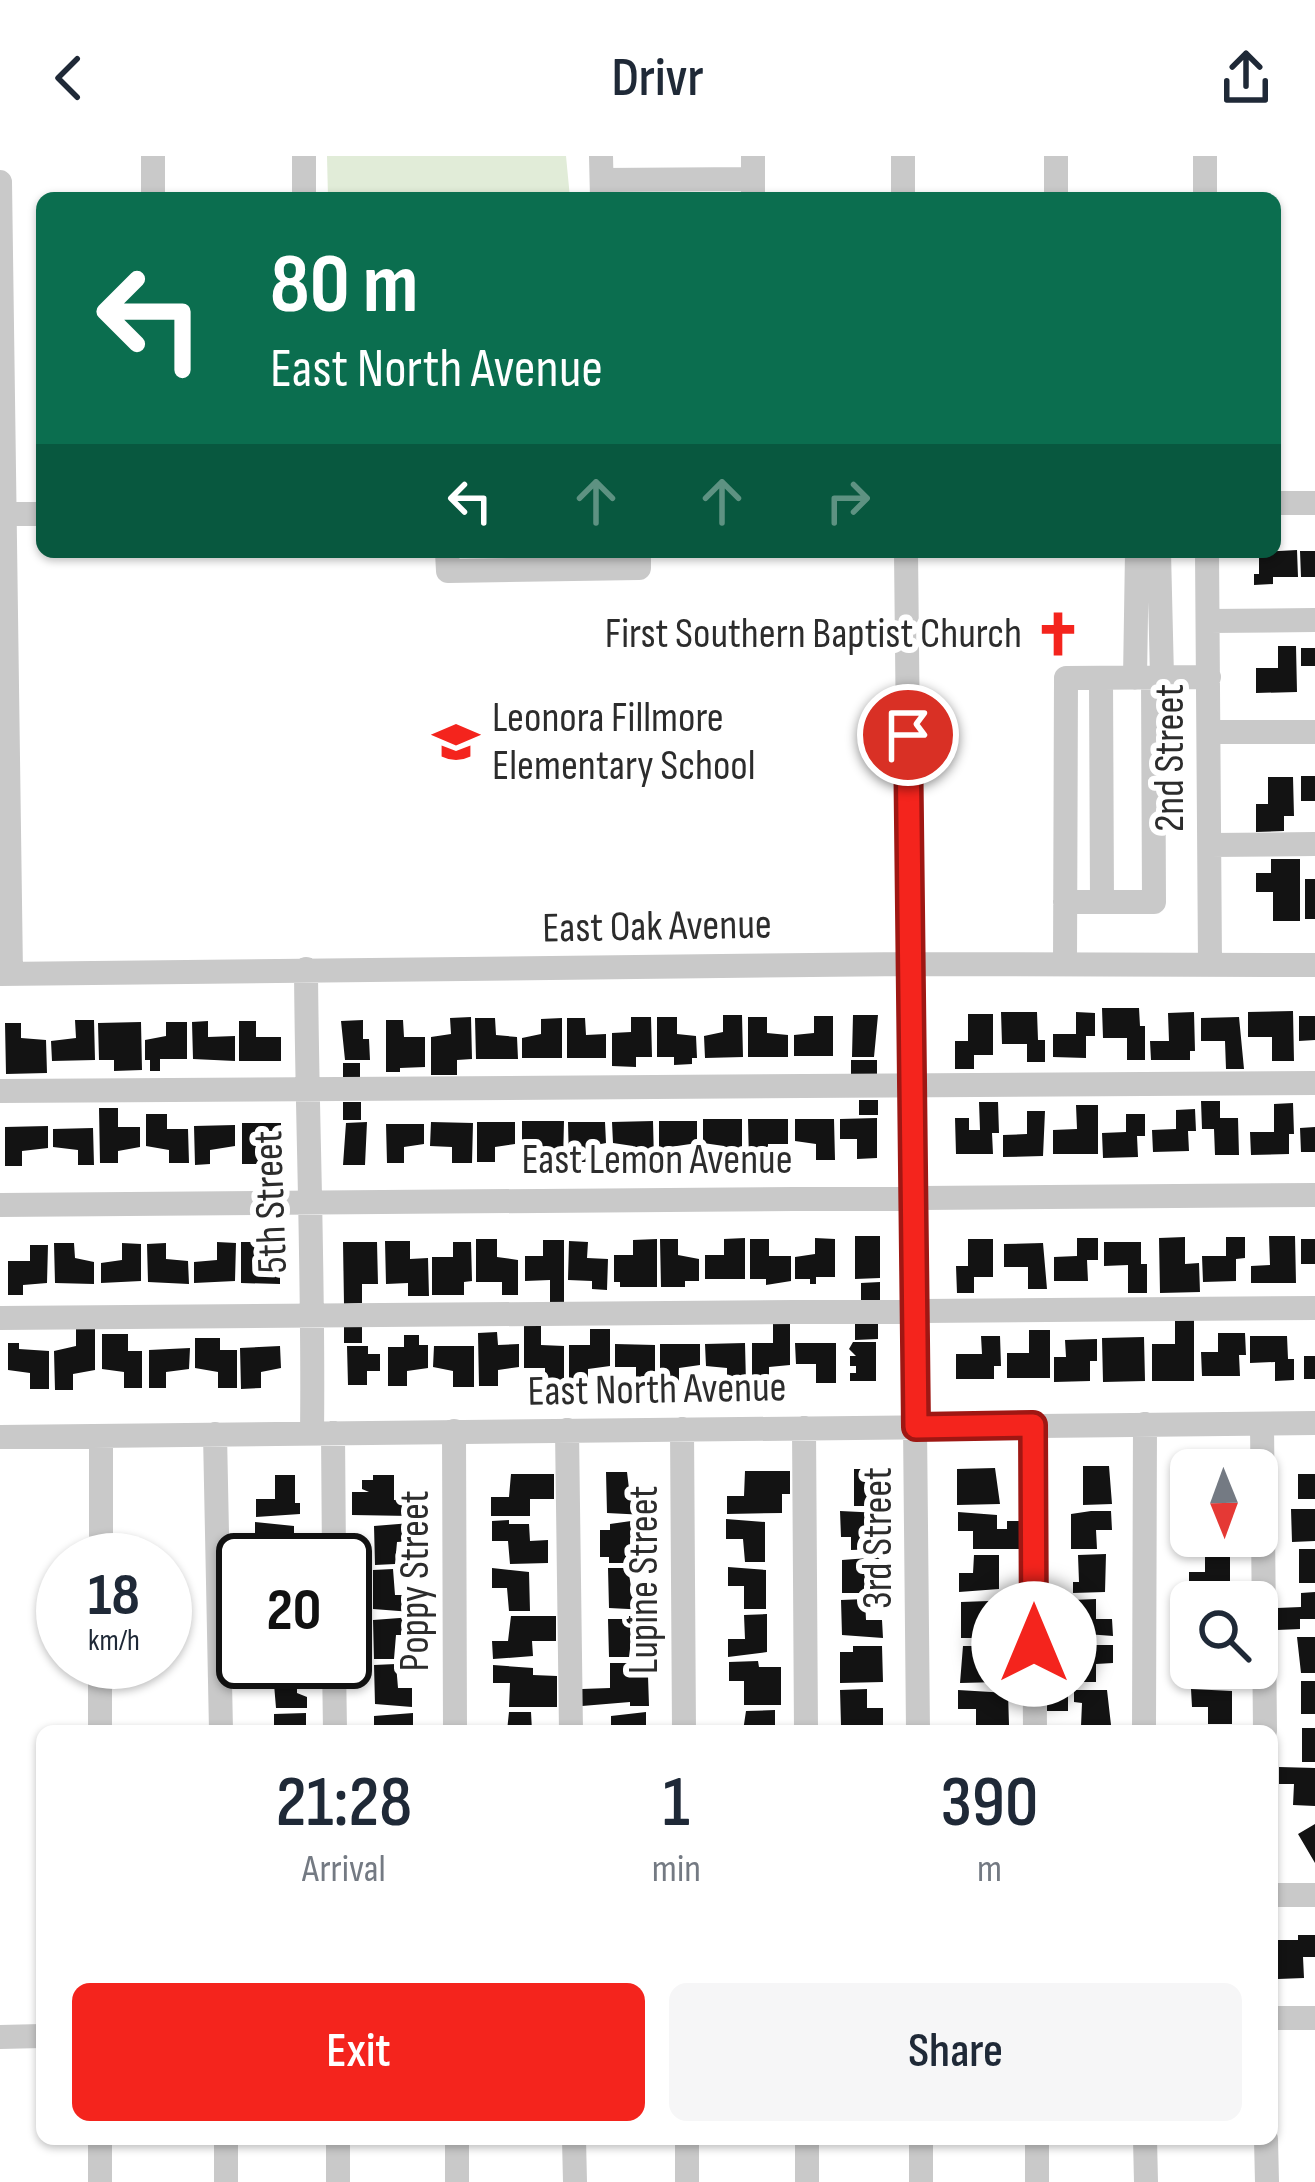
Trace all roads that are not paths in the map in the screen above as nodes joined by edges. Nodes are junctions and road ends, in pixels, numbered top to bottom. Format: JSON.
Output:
{"nodes":[{"id":1,"x":153,"y":156,"type":"edge"},
{"id":2,"x":304,"y":156,"type":"edge"},
{"id":3,"x":903,"y":156,"type":"edge"},
{"id":4,"x":1056,"y":156,"type":"edge"},
{"id":5,"x":1205,"y":156,"type":"edge"},
{"id":6,"x":602,"y":178,"type":"edge"},
{"id":7,"x":753,"y":178,"type":"edge"},
{"id":8,"x":0,"y":182,"type":"edge"},
{"id":9,"x":153,"y":192,"type":"edge"},
{"id":10,"x":304,"y":192,"type":"edge"},
{"id":11,"x":904,"y":192,"type":"edge"},
{"id":12,"x":1056,"y":192,"type":"edge"},
{"id":13,"x":1205,"y":192,"type":"edge"},
{"id":14,"x":1281,"y":503,"type":"edge"},
{"id":15,"x":1315,"y":503,"type":"edge"},
{"id":16,"x":3,"y":514,"type":"edge"},
{"id":17,"x":36,"y":514,"type":"edge"},
{"id":18,"x":447,"y":558,"type":"edge"},
{"id":19,"x":639,"y":558,"type":"edge"},
{"id":20,"x":906,"y":558,"type":"edge"},
{"id":21,"x":1138,"y":558,"type":"edge"},
{"id":22,"x":1159,"y":558,"type":"edge"},
{"id":23,"x":1207,"y":558,"type":"edge"},
{"id":24,"x":1315,"y":620,"type":"edge"},
{"id":25,"x":1208,"y":621,"type":"junction"},
{"id":26,"x":1209,"y":677,"type":"junction"},
{"id":27,"x":1101,"y":678,"type":"junction"},
{"id":28,"x":1150,"y":678,"type":"junction"},
{"id":29,"x":1209,"y":732,"type":"junction"},
{"id":30,"x":1315,"y":732,"type":"edge"},
{"id":31,"x":1315,"y":844,"type":"edge"},
{"id":32,"x":1210,"y":845,"type":"junction"},
{"id":33,"x":1065,"y":902,"type":"junction"},
{"id":34,"x":1102,"y":902,"type":"junction"},
{"id":35,"x":1065,"y":963,"type":"junction"},
{"id":36,"x":1210,"y":963,"type":"junction"},
{"id":37,"x":909,"y":964,"type":"junction"},
{"id":38,"x":1315,"y":965,"type":"edge"},
{"id":39,"x":306,"y":969,"type":"junction"},
{"id":40,"x":5,"y":974,"type":"edge"},
{"id":41,"x":1315,"y":1083,"type":"edge"},
{"id":42,"x":910,"y":1084,"type":"junction"},
{"id":43,"x":307,"y":1089,"type":"junction"},
{"id":44,"x":0,"y":1090,"type":"edge"},
{"id":45,"x":1315,"y":1195,"type":"edge"},
{"id":46,"x":916,"y":1197,"type":"junction"},
{"id":47,"x":308,"y":1201,"type":"junction"},
{"id":48,"x":0,"y":1205,"type":"edge"},
{"id":49,"x":1315,"y":1307,"type":"edge"},
{"id":50,"x":916,"y":1308,"type":"junction"},
{"id":51,"x":314,"y":1314,"type":"junction"},
{"id":52,"x":0,"y":1318,"type":"edge"},
{"id":53,"x":1145,"y":1424,"type":"junction"},
{"id":54,"x":1262,"y":1424,"type":"junction"},
{"id":55,"x":1315,"y":1424,"type":"edge"},
{"id":56,"x":1033,"y":1425,"type":"junction"},
{"id":57,"x":916,"y":1427,"type":"junction"},
{"id":58,"x":804,"y":1428,"type":"junction"},
{"id":59,"x":567,"y":1430,"type":"junction"},
{"id":60,"x":682,"y":1430,"type":"junction"},
{"id":61,"x":454,"y":1431,"type":"junction"},
{"id":62,"x":322,"y":1433,"type":"junction"},
{"id":63,"x":215,"y":1434,"type":"junction"},
{"id":64,"x":101,"y":1436,"type":"junction"},
{"id":65,"x":0,"y":1437,"type":"edge"},
{"id":66,"x":101,"y":1533,"type":"edge"},
{"id":67,"x":331,"y":1533,"type":"edge"},
{"id":68,"x":100,"y":1689,"type":"edge"},
{"id":69,"x":334,"y":1689,"type":"edge"},
{"id":70,"x":100,"y":1725,"type":"edge"},
{"id":71,"x":221,"y":1725,"type":"edge"},
{"id":72,"x":335,"y":1725,"type":"edge"},
{"id":73,"x":455,"y":1725,"type":"edge"},
{"id":74,"x":571,"y":1725,"type":"edge"},
{"id":75,"x":684,"y":1725,"type":"edge"},
{"id":76,"x":806,"y":1725,"type":"edge"},
{"id":77,"x":918,"y":1725,"type":"edge"},
{"id":78,"x":1034,"y":1725,"type":"edge"},
{"id":79,"x":1144,"y":1725,"type":"edge"},
{"id":80,"x":1265,"y":1725,"type":"edge"},
{"id":81,"x":1278,"y":1895,"type":"edge"},
{"id":82,"x":1315,"y":1895,"type":"edge"},
{"id":83,"x":1278,"y":2018,"type":"edge"},
{"id":84,"x":1315,"y":2018,"type":"edge"},
{"id":85,"x":36,"y":2036,"type":"edge"},
{"id":86,"x":0,"y":2037,"type":"edge"},
{"id":87,"x":100,"y":2145,"type":"edge"},
{"id":88,"x":226,"y":2145,"type":"edge"},
{"id":89,"x":338,"y":2145,"type":"edge"},
{"id":90,"x":457,"y":2145,"type":"edge"},
{"id":91,"x":574,"y":2145,"type":"edge"},
{"id":92,"x":687,"y":2145,"type":"edge"},
{"id":93,"x":807,"y":2145,"type":"edge"},
{"id":94,"x":921,"y":2145,"type":"edge"},
{"id":95,"x":1037,"y":2145,"type":"edge"},
{"id":96,"x":1145,"y":2145,"type":"edge"},
{"id":97,"x":1266,"y":2145,"type":"edge"},
{"id":98,"x":100,"y":2182,"type":"edge"},
{"id":99,"x":226,"y":2182,"type":"edge"},
{"id":100,"x":338,"y":2182,"type":"edge"},
{"id":101,"x":457,"y":2182,"type":"edge"},
{"id":102,"x":574,"y":2182,"type":"edge"},
{"id":103,"x":687,"y":2182,"type":"edge"},
{"id":104,"x":808,"y":2182,"type":"edge"},
{"id":105,"x":921,"y":2182,"type":"edge"},
{"id":106,"x":1037,"y":2182,"type":"edge"},
{"id":107,"x":1146,"y":2182,"type":"edge"},
{"id":108,"x":1267,"y":2182,"type":"edge"}],
"edges":[{"from":1,"to":9,"type":"street"},
{"from":2,"to":10,"type":"street"},
{"from":3,"to":11,"type":"street"},
{"from":4,"to":12,"type":"street"},
{"from":5,"to":13,"type":"street"},
{"from":6,"to":7,"type":"street"},
{"from":8,"to":16,"type":"street"},
{"from":14,"to":15,"type":"street"},
{"from":16,"to":17,"type":"street"},
{"from":16,"to":40,"type":"street"},
{"from":18,"to":19,"type":"street"},
{"from":20,"to":37,"type":"street","name":"3rd Street"},
{"from":21,"to":28,"type":"street"},
{"from":22,"to":28,"type":"street"},
{"from":23,"to":25,"type":"street","name":"2nd Street"},
{"from":24,"to":25,"type":"street"},
{"from":25,"to":26,"type":"street","name":"2nd Street"},
{"from":26,"to":28,"type":"street"},
{"from":26,"to":29,"type":"street","name":"2nd Street"},
{"from":27,"to":28,"type":"street"},
{"from":27,"to":33,"type":"street"},
{"from":27,"to":34,"type":"street"},
{"from":28,"to":34,"type":"street"},
{"from":29,"to":30,"type":"street"},
{"from":29,"to":32,"type":"street","name":"2nd Street"},
{"from":31,"to":32,"type":"street"},
{"from":32,"to":36,"type":"street","name":"2nd Street"},
{"from":33,"to":34,"type":"street"},
{"from":33,"to":35,"type":"street"},
{"from":35,"to":36,"type":"street","name":"East Oak Avenue"},
{"from":35,"to":37,"type":"street","name":"East Oak Avenue"},
{"from":36,"to":38,"type":"street","name":"East Oak Avenue"},
{"from":37,"to":39,"type":"street","name":"East Oak Avenue"},
{"from":37,"to":42,"type":"street","name":"3rd Street"},
{"from":39,"to":40,"type":"street","name":"East Oak Avenue"},
{"from":39,"to":43,"type":"street","name":"5th Street"},
{"from":41,"to":42,"type":"street"},
{"from":42,"to":43,"type":"street"},
{"from":42,"to":46,"type":"street","name":"3rd Street"},
{"from":43,"to":44,"type":"street"},
{"from":43,"to":47,"type":"street","name":"5th Street"},
{"from":45,"to":46,"type":"street","name":"East Lemon Avenue"},
{"from":46,"to":47,"type":"street","name":"East Lemon Avenue"},
{"from":46,"to":50,"type":"street","name":"3rd Street"},
{"from":47,"to":48,"type":"street","name":"East Lemon Avenue"},
{"from":47,"to":51,"type":"street","name":"5th Street"},
{"from":49,"to":50,"type":"street"},
{"from":50,"to":51,"type":"street"},
{"from":50,"to":57,"type":"street","name":"3rd Street"},
{"from":51,"to":52,"type":"street"},
{"from":51,"to":62,"type":"street","name":"5th Street"},
{"from":53,"to":54,"type":"street","name":"East North Avenue"},
{"from":53,"to":56,"type":"street","name":"East North Avenue"},
{"from":53,"to":79,"type":"street"},
{"from":54,"to":55,"type":"street","name":"East North Avenue"},
{"from":54,"to":80,"type":"street"},
{"from":56,"to":57,"type":"street","name":"East North Avenue"},
{"from":56,"to":78,"type":"street"},
{"from":57,"to":58,"type":"street","name":"East North Avenue"},
{"from":57,"to":77,"type":"street","name":"3rd Street"},
{"from":58,"to":60,"type":"street","name":"East North Avenue"},
{"from":58,"to":76,"type":"street"},
{"from":59,"to":60,"type":"street","name":"East North Avenue"},
{"from":59,"to":61,"type":"street","name":"East North Avenue"},
{"from":59,"to":74,"type":"street"},
{"from":60,"to":75,"type":"street","name":"Lupine Street"},
{"from":61,"to":62,"type":"street","name":"East North Avenue"},
{"from":61,"to":73,"type":"street","name":"Poppy Street"},
{"from":62,"to":63,"type":"street","name":"East North Avenue"},
{"from":62,"to":67,"type":"street","name":"5th Street"},
{"from":63,"to":64,"type":"street","name":"East North Avenue"},
{"from":63,"to":71,"type":"street"},
{"from":64,"to":65,"type":"street","name":"East North Avenue"},
{"from":64,"to":66,"type":"street"},
{"from":68,"to":70,"type":"street"},
{"from":69,"to":72,"type":"street"},
{"from":81,"to":82,"type":"street"},
{"from":83,"to":84,"type":"street"},
{"from":85,"to":86,"type":"street"},
{"from":87,"to":98,"type":"street"},
{"from":88,"to":99,"type":"street"},
{"from":89,"to":100,"type":"street"},
{"from":90,"to":101,"type":"street"},
{"from":91,"to":102,"type":"street"},
{"from":92,"to":103,"type":"street"},
{"from":93,"to":104,"type":"street"},
{"from":94,"to":105,"type":"street"},
{"from":95,"to":106,"type":"street"},
{"from":96,"to":107,"type":"street"},
{"from":97,"to":108,"type":"street"}]}
